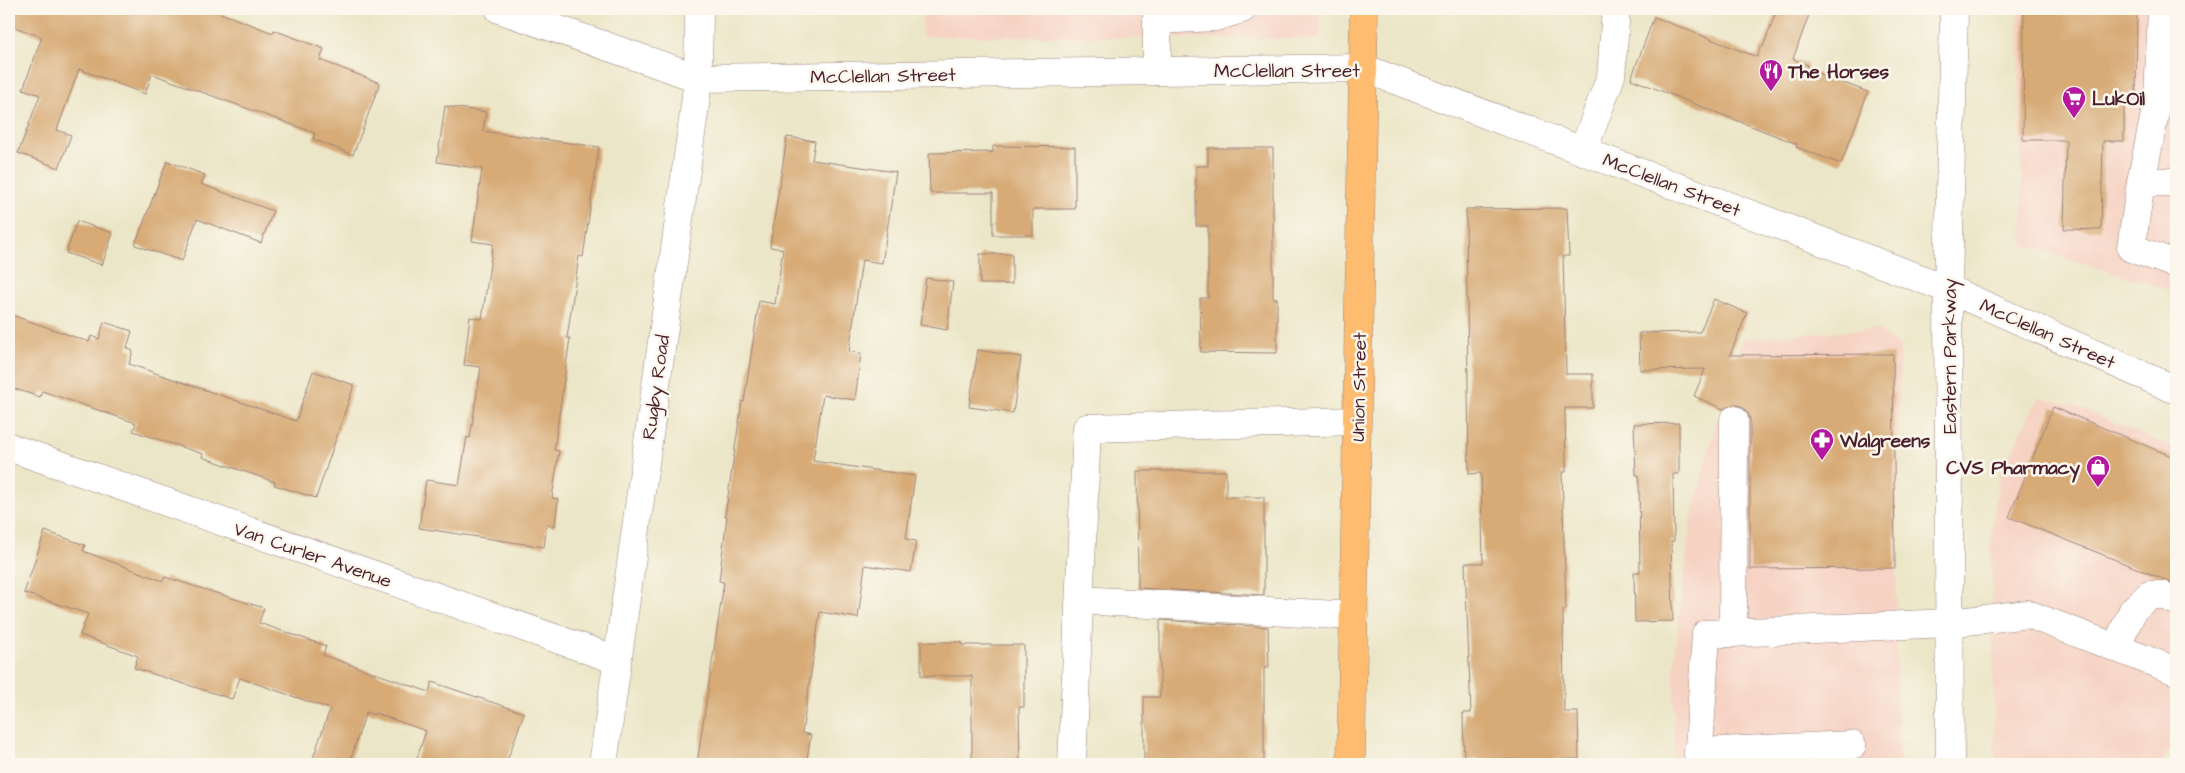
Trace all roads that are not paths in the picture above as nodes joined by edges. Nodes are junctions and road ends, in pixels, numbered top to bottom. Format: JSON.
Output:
{"nodes":[{"id":1,"x":499,"y":9,"type":"edge"},
{"id":2,"x":700,"y":9,"type":"edge"},
{"id":3,"x":1242,"y":9,"type":"edge"},
{"id":4,"x":1364,"y":9,"type":"edge"},
{"id":5,"x":1616,"y":9,"type":"edge"},
{"id":6,"x":1954,"y":9,"type":"edge"},
{"id":7,"x":2162,"y":9,"type":"edge"},
{"id":8,"x":1157,"y":14,"type":"edge"},
{"id":9,"x":1363,"y":68,"type":"junction"},
{"id":10,"x":1157,"y":71,"type":"junction"},
{"id":11,"x":698,"y":78,"type":"junction"},
{"id":12,"x":2168,"y":82,"type":"edge"},
{"id":13,"x":1583,"y":151,"type":"junction"},
{"id":14,"x":2140,"y":182,"type":"junction"},
{"id":15,"x":2176,"y":182,"type":"edge"},
{"id":16,"x":2176,"y":264,"type":"edge"},
{"id":17,"x":1948,"y":289,"type":"junction"},
{"id":18,"x":2176,"y":390,"type":"edge"},
{"id":19,"x":1734,"y":420,"type":"dead end"},
{"id":20,"x":1357,"y":421,"type":"junction"},
{"id":21,"x":9,"y":447,"type":"edge"},
{"id":22,"x":1080,"y":600,"type":"junction"},
{"id":23,"x":2176,"y":601,"type":"edge"},
{"id":24,"x":1354,"y":616,"type":"junction"},
{"id":25,"x":1949,"y":623,"type":"junction"},
{"id":26,"x":1733,"y":633,"type":"junction"},
{"id":27,"x":2116,"y":648,"type":"junction"},
{"id":28,"x":617,"y":660,"type":"junction"},
{"id":29,"x":2176,"y":671,"type":"edge"},
{"id":30,"x":1852,"y":745,"type":"dead end"},
{"id":31,"x":1698,"y":758,"type":"edge"},
{"id":32,"x":603,"y":764,"type":"edge"},
{"id":33,"x":1072,"y":764,"type":"edge"},
{"id":34,"x":1351,"y":764,"type":"edge"},
{"id":35,"x":1950,"y":764,"type":"edge"}],
"edges":[{"from":1,"to":11,"type":"street","name":"McClellan Street"},
{"from":2,"to":11,"type":"street","name":"Rugby Road"},
{"from":3,"to":8,"type":"street"},
{"from":4,"to":9,"type":"main road","name":"Union Street"},
{"from":5,"to":13,"type":"street"},
{"from":6,"to":17,"type":"street","name":"Eastern Parkway"},
{"from":7,"to":12,"type":"street"},
{"from":8,"to":10,"type":"street"},
{"from":9,"to":10,"type":"street","name":"McClellan Street"},
{"from":9,"to":13,"type":"street","name":"McClellan Street"},
{"from":9,"to":20,"type":"main road","name":"Union Street"},
{"from":10,"to":11,"type":"street","name":"McClellan Street"},
{"from":11,"to":28,"type":"street","name":"Rugby Road"},
{"from":12,"to":14,"type":"street"},
{"from":13,"to":17,"type":"street","name":"McClellan Street"},
{"from":14,"to":15,"type":"street"},
{"from":14,"to":16,"type":"street"},
{"from":17,"to":18,"type":"street","name":"McClellan Street"},
{"from":17,"to":25,"type":"street","name":"Eastern Parkway"},
{"from":19,"to":26,"type":"street"},
{"from":20,"to":22,"type":"street"},
{"from":20,"to":24,"type":"main road","name":"Union Street"},
{"from":21,"to":28,"type":"street","name":"Van Curler Avenue"},
{"from":22,"to":24,"type":"street"},
{"from":22,"to":33,"type":"street"},
{"from":23,"to":27,"type":"street"},
{"from":24,"to":34,"type":"main road","name":"Union Street"},
{"from":25,"to":26,"type":"street"},
{"from":25,"to":27,"type":"street"},
{"from":25,"to":35,"type":"street","name":"Eastern Parkway"},
{"from":26,"to":31,"type":"street"},
{"from":27,"to":29,"type":"street"},
{"from":28,"to":32,"type":"street","name":"Rugby Road"},
{"from":30,"to":31,"type":"street"}]}
